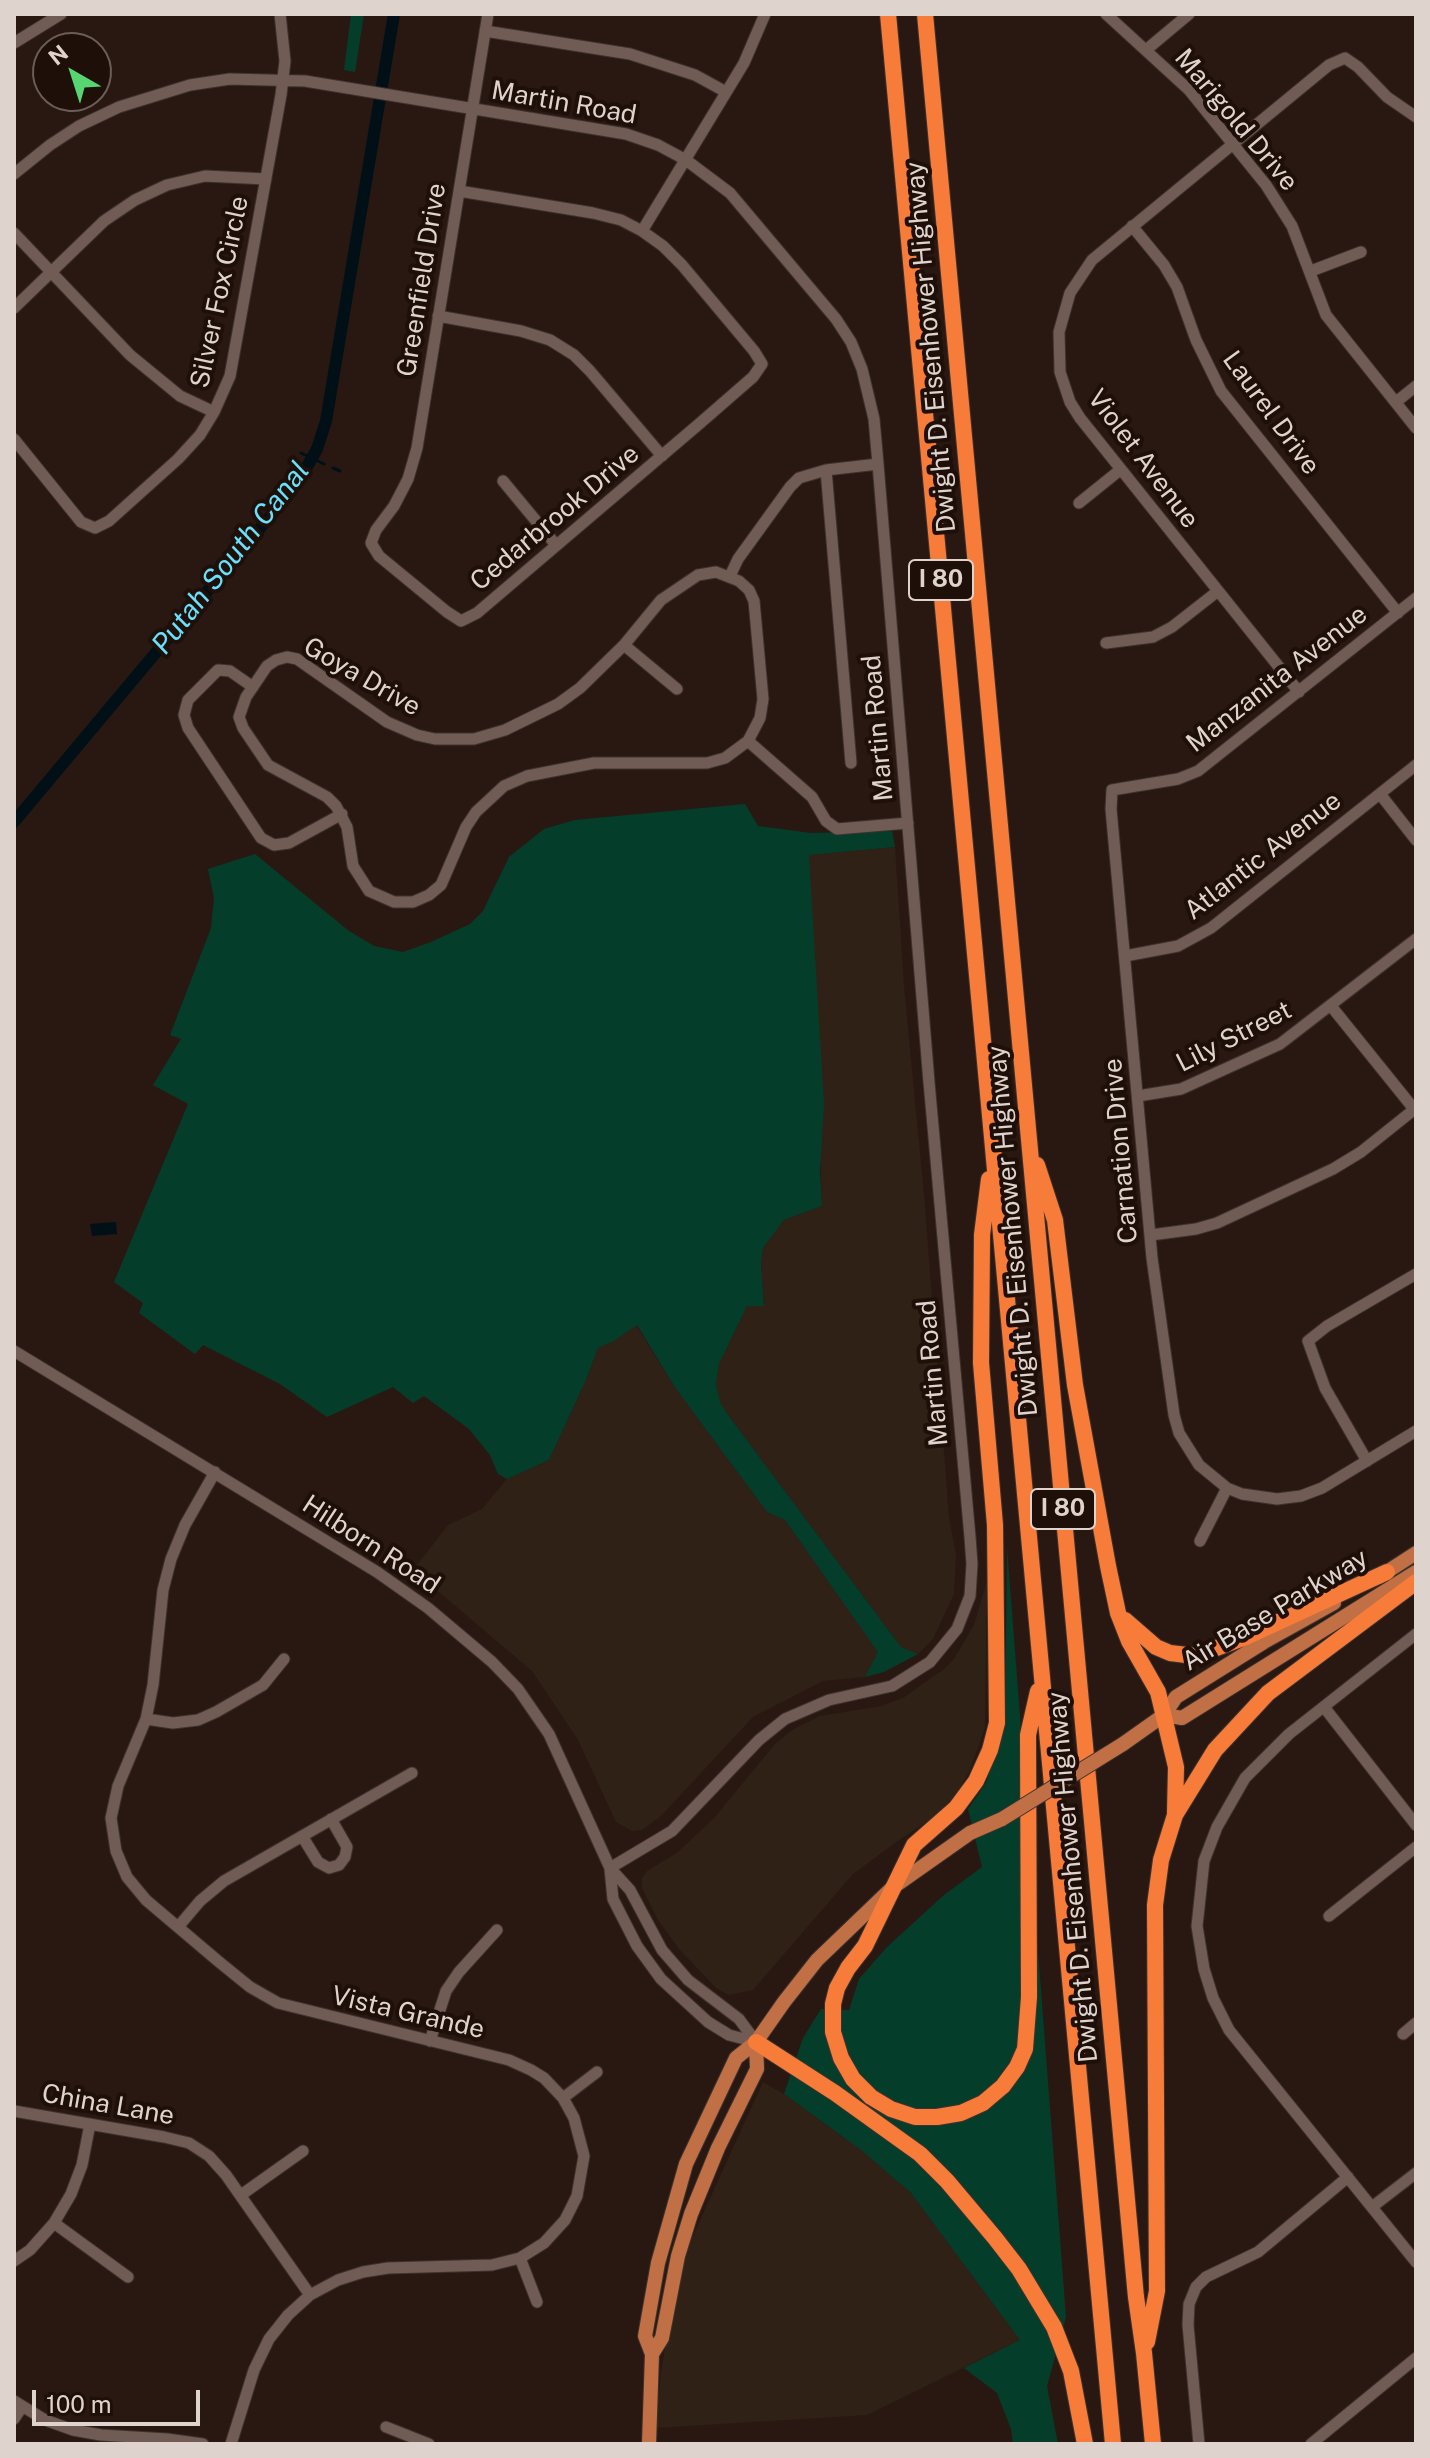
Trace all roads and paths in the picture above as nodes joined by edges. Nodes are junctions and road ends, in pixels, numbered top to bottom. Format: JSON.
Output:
{"nodes":[{"id":1,"x":61,"y":14,"type":"edge"},
{"id":2,"x":280,"y":14,"type":"edge"},
{"id":3,"x":488,"y":14,"type":"edge"},
{"id":4,"x":765,"y":14,"type":"edge"},
{"id":5,"x":888,"y":14,"type":"edge"},
{"id":6,"x":925,"y":14,"type":"edge"},
{"id":7,"x":1106,"y":14,"type":"edge"},
{"id":8,"x":1189,"y":14,"type":"edge"},
{"id":9,"x":485,"y":31,"type":"junction"},
{"id":10,"x":14,"y":43,"type":"edge"},
{"id":11,"x":1146,"y":50,"type":"junction"},
{"id":12,"x":283,"y":79,"type":"junction"},
{"id":13,"x":726,"y":92,"type":"junction"},
{"id":14,"x":474,"y":109,"type":"junction"},
{"id":15,"x":1416,"y":117,"type":"edge"},
{"id":16,"x":1233,"y":144,"type":"junction"},
{"id":17,"x":686,"y":160,"type":"junction"},
{"id":18,"x":14,"y":174,"type":"edge"},
{"id":19,"x":266,"y":179,"type":"junction"},
{"id":20,"x":459,"y":191,"type":"junction"},
{"id":21,"x":1132,"y":226,"type":"junction"},
{"id":22,"x":642,"y":231,"type":"junction"},
{"id":23,"x":14,"y":233,"type":"edge"},
{"id":24,"x":1361,"y":252,"type":"dead end"},
{"id":25,"x":1311,"y":271,"type":"junction"},
{"id":26,"x":51,"y":273,"type":"junction"},
{"id":27,"x":14,"y":308,"type":"edge"},
{"id":28,"x":438,"y":316,"type":"junction"},
{"id":29,"x":1416,"y":386,"type":"edge"},
{"id":30,"x":1396,"y":402,"type":"junction"},
{"id":31,"x":214,"y":412,"type":"junction"},
{"id":32,"x":1416,"y":428,"type":"edge"},
{"id":33,"x":14,"y":439,"type":"edge"},
{"id":34,"x":662,"y":456,"type":"junction"},
{"id":35,"x":878,"y":464,"type":"junction"},
{"id":36,"x":826,"y":470,"type":"junction"},
{"id":37,"x":1120,"y":470,"type":"junction"},
{"id":38,"x":503,"y":481,"type":"dead end"},
{"id":39,"x":1079,"y":503,"type":"dead end"},
{"id":40,"x":371,"y":543,"type":"joint"},
{"id":41,"x":556,"y":545,"type":"junction"},
{"id":42,"x":730,"y":576,"type":"junction"},
{"id":43,"x":1218,"y":591,"type":"junction"},
{"id":44,"x":1416,"y":598,"type":"edge"},
{"id":45,"x":1398,"y":613,"type":"junction"},
{"id":46,"x":1106,"y":643,"type":"dead end"},
{"id":47,"x":624,"y":645,"type":"junction"},
{"id":48,"x":253,"y":687,"type":"junction"},
{"id":49,"x":677,"y":689,"type":"dead end"},
{"id":50,"x":1299,"y":692,"type":"junction"},
{"id":51,"x":748,"y":741,"type":"junction"},
{"id":52,"x":851,"y":763,"type":"dead end"},
{"id":53,"x":1416,"y":765,"type":"edge"},
{"id":54,"x":1112,"y":790,"type":"joint"},
{"id":55,"x":1380,"y":794,"type":"junction"},
{"id":56,"x":342,"y":814,"type":"junction"},
{"id":57,"x":908,"y":823,"type":"junction"},
{"id":58,"x":1416,"y":840,"type":"edge"},
{"id":59,"x":1416,"y":939,"type":"edge"},
{"id":60,"x":1125,"y":956,"type":"junction"},
{"id":61,"x":1331,"y":1006,"type":"junction"},
{"id":62,"x":1138,"y":1096,"type":"junction"},
{"id":63,"x":1415,"y":1108,"type":"edge"},
{"id":64,"x":1028,"y":1137,"type":"junction"},
{"id":65,"x":993,"y":1145,"type":"junction"},
{"id":66,"x":1151,"y":1235,"type":"junction"},
{"id":67,"x":1416,"y":1274,"type":"edge"},
{"id":68,"x":14,"y":1351,"type":"edge"},
{"id":69,"x":1416,"y":1431,"type":"edge"},
{"id":70,"x":1367,"y":1461,"type":"junction"},
{"id":71,"x":215,"y":1472,"type":"junction"},
{"id":72,"x":1227,"y":1488,"type":"junction"},
{"id":73,"x":1200,"y":1541,"type":"dead end"},
{"id":74,"x":1416,"y":1553,"type":"edge"},
{"id":75,"x":1387,"y":1572,"type":"junction"},
{"id":76,"x":1416,"y":1572,"type":"edge"},
{"id":77,"x":1416,"y":1582,"type":"edge"},
{"id":78,"x":1118,"y":1613,"type":"junction"},
{"id":79,"x":1416,"y":1634,"type":"edge"},
{"id":80,"x":284,"y":1659,"type":"dead end"},
{"id":81,"x":1042,"y":1676,"type":"junction"},
{"id":82,"x":1324,"y":1707,"type":"junction"},
{"id":83,"x":1164,"y":1715,"type":"junction"},
{"id":84,"x":146,"y":1719,"type":"junction"},
{"id":85,"x":412,"y":1773,"type":"dead end"},
{"id":86,"x":1175,"y":1815,"type":"junction"},
{"id":87,"x":331,"y":1819,"type":"junction"},
{"id":88,"x":1416,"y":1825,"type":"edge"},
{"id":89,"x":302,"y":1836,"type":"junction"},
{"id":90,"x":1416,"y":1847,"type":"edge"},
{"id":91,"x":610,"y":1868,"type":"junction"},
{"id":92,"x":892,"y":1888,"type":"junction"},
{"id":93,"x":1329,"y":1916,"type":"dead end"},
{"id":94,"x":178,"y":1927,"type":"junction"},
{"id":95,"x":497,"y":1930,"type":"dead end"},
{"id":96,"x":1416,"y":2023,"type":"edge"},
{"id":97,"x":1403,"y":2034,"type":"dead end"},
{"id":98,"x":430,"y":2041,"type":"junction"},
{"id":99,"x":756,"y":2042,"type":"junction"},
{"id":100,"x":597,"y":2072,"type":"dead end"},
{"id":101,"x":563,"y":2098,"type":"junction"},
{"id":102,"x":14,"y":2111,"type":"edge"},
{"id":103,"x":90,"y":2124,"type":"junction"},
{"id":104,"x":303,"y":2151,"type":"dead end"},
{"id":105,"x":1416,"y":2173,"type":"edge"},
{"id":106,"x":1348,"y":2177,"type":"junction"},
{"id":107,"x":241,"y":2195,"type":"junction"},
{"id":108,"x":1372,"y":2207,"type":"junction"},
{"id":109,"x":54,"y":2223,"type":"junction"},
{"id":110,"x":520,"y":2258,"type":"junction"},
{"id":111,"x":14,"y":2261,"type":"edge"},
{"id":112,"x":1416,"y":2262,"type":"edge"},
{"id":113,"x":128,"y":2277,"type":"dead end"},
{"id":114,"x":310,"y":2295,"type":"junction"},
{"id":115,"x":537,"y":2302,"type":"dead end"},
{"id":116,"x":1144,"y":2353,"type":"junction"},
{"id":117,"x":652,"y":2354,"type":"junction"},
{"id":118,"x":1416,"y":2358,"type":"edge"},
{"id":119,"x":18,"y":2404,"type":"edge"},
{"id":120,"x":14,"y":2419,"type":"edge"},
{"id":121,"x":386,"y":2427,"type":"dead end"},
{"id":122,"x":203,"y":2444,"type":"edge"},
{"id":123,"x":231,"y":2444,"type":"edge"},
{"id":124,"x":429,"y":2444,"type":"edge"},
{"id":125,"x":649,"y":2444,"type":"edge"},
{"id":126,"x":1085,"y":2444,"type":"edge"},
{"id":127,"x":1113,"y":2444,"type":"edge"},
{"id":128,"x":1153,"y":2444,"type":"edge"},
{"id":129,"x":1199,"y":2444,"type":"edge"},
{"id":130,"x":1311,"y":2444,"type":"edge"}],
"edges":[{"from":1,"to":10,"type":"street"},
{"from":2,"to":12,"type":"street","name":"Silver Fox Circle"},
{"from":3,"to":9,"type":"street","name":"Greenfield Drive"},
{"from":4,"to":13,"type":"street"},
{"from":5,"to":65,"type":"highway","name":"Dwight D. Eisenhower Highway","number":"I 80"},
{"from":6,"to":64,"type":"highway","name":"Dwight D. Eisenhower Highway","number":"I 80"},
{"from":7,"to":11,"type":"street","name":"Marigold Drive"},
{"from":8,"to":11,"type":"street"},
{"from":9,"to":13,"type":"street"},
{"from":9,"to":14,"type":"street","name":"Greenfield Drive"},
{"from":11,"to":16,"type":"street","name":"Marigold Drive"},
{"from":12,"to":14,"type":"street","name":"Martin Road"},
{"from":12,"to":18,"type":"street","name":"Martin Road"},
{"from":12,"to":19,"type":"street","name":"Silver Fox Circle"},
{"from":13,"to":17,"type":"street"},
{"from":14,"to":17,"type":"street","name":"Martin Road"},
{"from":14,"to":20,"type":"street","name":"Greenfield Drive"},
{"from":15,"to":16,"type":"street","name":"Violet Avenue"},
{"from":16,"to":21,"type":"street","name":"Violet Avenue"},
{"from":16,"to":25,"type":"street","name":"Marigold Drive"},
{"from":17,"to":22,"type":"street"},
{"from":17,"to":35,"type":"street","name":"Martin Road"},
{"from":19,"to":26,"type":"street","name":"Silver Fox Circle"},
{"from":19,"to":31,"type":"street","name":"Silver Fox Circle"},
{"from":20,"to":22,"type":"street"},
{"from":20,"to":28,"type":"street","name":"Greenfield Drive"},
{"from":21,"to":37,"type":"street","name":"Violet Avenue"},
{"from":21,"to":45,"type":"street","name":"Laurel Drive"},
{"from":22,"to":34,"type":"street","name":"Cedarbrook Drive"},
{"from":23,"to":26,"type":"street"},
{"from":24,"to":25,"type":"street"},
{"from":25,"to":30,"type":"street","name":"Marigold Drive"},
{"from":26,"to":27,"type":"street","name":"Silver Fox Circle"},
{"from":26,"to":31,"type":"street"},
{"from":28,"to":34,"type":"street"},
{"from":28,"to":40,"type":"street","name":"Greenfield Drive"},
{"from":29,"to":30,"type":"street"},
{"from":30,"to":32,"type":"street","name":"Marigold Drive"},
{"from":31,"to":33,"type":"street","name":"Silver Fox Circle"},
{"from":34,"to":41,"type":"street","name":"Cedarbrook Drive"},
{"from":35,"to":36,"type":"street"},
{"from":35,"to":57,"type":"street","name":"Martin Road"},
{"from":36,"to":42,"type":"street"},
{"from":36,"to":52,"type":"street"},
{"from":37,"to":39,"type":"street"},
{"from":37,"to":43,"type":"street","name":"Violet Avenue"},
{"from":38,"to":41,"type":"street"},
{"from":40,"to":41,"type":"street","name":"Cedarbrook Drive"},
{"from":42,"to":47,"type":"street","name":"Goya Drive"},
{"from":42,"to":51,"type":"street"},
{"from":43,"to":46,"type":"street"},
{"from":43,"to":50,"type":"street","name":"Violet Avenue"},
{"from":44,"to":45,"type":"street","name":"Manzanita Avenue"},
{"from":45,"to":50,"type":"street","name":"Manzanita Avenue"},
{"from":47,"to":48,"type":"street","name":"Goya Drive"},
{"from":47,"to":49,"type":"street"},
{"from":48,"to":56,"type":"street","name":"Goya Drive"},
{"from":48,"to":56,"type":"street"},
{"from":50,"to":54,"type":"street","name":"Manzanita Avenue"},
{"from":51,"to":56,"type":"street"},
{"from":51,"to":57,"type":"street"},
{"from":53,"to":55,"type":"street","name":"Atlantic Avenue"},
{"from":54,"to":60,"type":"street","name":"Carnation Drive"},
{"from":55,"to":58,"type":"street"},
{"from":55,"to":60,"type":"street","name":"Atlantic Avenue"},
{"from":57,"to":91,"type":"street","name":"Martin Road"},
{"from":59,"to":61,"type":"street","name":"Lily Street"},
{"from":60,"to":62,"type":"street","name":"Carnation Drive"},
{"from":61,"to":62,"type":"street","name":"Lily Street"},
{"from":61,"to":63,"type":"street"},
{"from":62,"to":66,"type":"street","name":"Carnation Drive"},
{"from":63,"to":66,"type":"street"},
{"from":64,"to":78,"type":"highway"},
{"from":64,"to":116,"type":"highway","name":"Dwight D. Eisenhower Highway","number":"I 80"},
{"from":65,"to":81,"type":"highway","name":"Dwight D. Eisenhower Highway","number":"I 80"},
{"from":65,"to":92,"type":"highway"},
{"from":66,"to":72,"type":"street","name":"Carnation Drive"},
{"from":67,"to":70,"type":"street"},
{"from":68,"to":71,"type":"street","name":"Hilborn Road"},
{"from":69,"to":70,"type":"street"},
{"from":70,"to":72,"type":"street"},
{"from":71,"to":84,"type":"street","name":"Vista Grande"},
{"from":71,"to":91,"type":"street","name":"Hilborn Road"},
{"from":72,"to":73,"type":"street"},
{"from":74,"to":75,"type":"main road","name":"Air Base Parkway"},
{"from":75,"to":78,"type":"highway"},
{"from":75,"to":83,"type":"main road","name":"Air Base Parkway"},
{"from":76,"to":83,"type":"main road","name":"Air Base Parkway"},
{"from":77,"to":86,"type":"highway"},
{"from":78,"to":83,"type":"highway"},
{"from":79,"to":82,"type":"street"},
{"from":80,"to":84,"type":"street"},
{"from":81,"to":92,"type":"highway"},
{"from":81,"to":127,"type":"highway","name":"Dwight D. Eisenhower Highway","number":"I 80"},
{"from":82,"to":88,"type":"street"},
{"from":82,"to":106,"type":"street"},
{"from":83,"to":86,"type":"highway"},
{"from":83,"to":92,"type":"main road","name":"Air Base Parkway","bridge":true},
{"from":84,"to":94,"type":"street","name":"Vista Grande"},
{"from":85,"to":87,"type":"street"},
{"from":86,"to":116,"type":"highway"},
{"from":87,"to":89,"type":"street"},
{"from":87,"to":89,"type":"street"},
{"from":89,"to":94,"type":"street"},
{"from":90,"to":93,"type":"street"},
{"from":91,"to":99,"type":"street","name":"Hilborn Road"},
{"from":91,"to":99,"type":"street","name":"Hilborn Road"},
{"from":92,"to":99,"type":"main road","name":"Air Base Parkway"},
{"from":94,"to":98,"type":"street","name":"Vista Grande"},
{"from":95,"to":98,"type":"street"},
{"from":96,"to":97,"type":"street"},
{"from":98,"to":101,"type":"street","name":"Vista Grande"},
{"from":99,"to":117,"type":"main road"},
{"from":99,"to":117,"type":"main road","name":"Air Base Parkway"},
{"from":99,"to":126,"type":"highway"},
{"from":100,"to":101,"type":"street"},
{"from":101,"to":110,"type":"street","name":"Vista Grande"},
{"from":102,"to":103,"type":"street","name":"China Lane"},
{"from":103,"to":107,"type":"street","name":"China Lane"},
{"from":103,"to":109,"type":"street"},
{"from":104,"to":107,"type":"street"},
{"from":105,"to":108,"type":"street"},
{"from":106,"to":108,"type":"street"},
{"from":106,"to":129,"type":"street"},
{"from":107,"to":114,"type":"street","name":"China Lane"},
{"from":108,"to":112,"type":"street"},
{"from":109,"to":111,"type":"street"},
{"from":109,"to":113,"type":"street"},
{"from":110,"to":114,"type":"street","name":"Vista Grande"},
{"from":110,"to":115,"type":"street"},
{"from":114,"to":123,"type":"street","name":"Vista Grande"},
{"from":116,"to":128,"type":"highway","name":"Dwight D. Eisenhower Highway","number":"I 80"},
{"from":117,"to":125,"type":"main road"},
{"from":118,"to":130,"type":"street"},
{"from":119,"to":120,"type":"street"},
{"from":119,"to":122,"type":"street"},
{"from":121,"to":124,"type":"street"}]}
